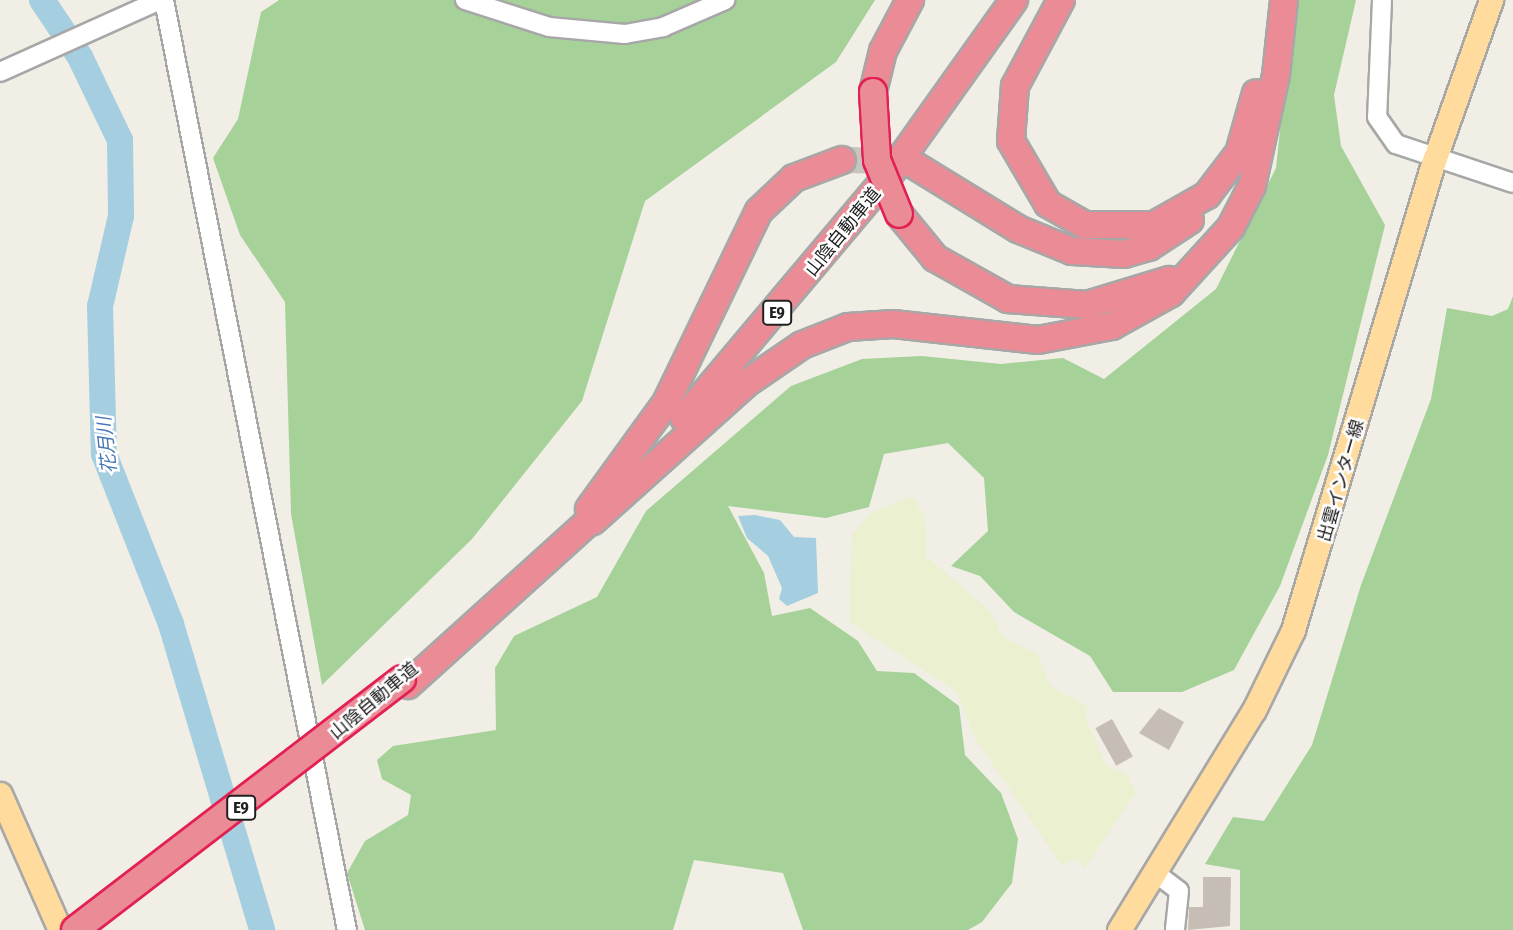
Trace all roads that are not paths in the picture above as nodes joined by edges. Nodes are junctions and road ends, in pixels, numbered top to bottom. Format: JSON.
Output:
{"nodes":[{"id":1,"x":162,"y":0,"type":"edge"},
{"id":2,"x":465,"y":0,"type":"edge"},
{"id":3,"x":725,"y":0,"type":"edge"},
{"id":4,"x":910,"y":0,"type":"edge"},
{"id":5,"x":1014,"y":0,"type":"edge"},
{"id":6,"x":1061,"y":0,"type":"edge"},
{"id":7,"x":1268,"y":0,"type":"edge"},
{"id":8,"x":1284,"y":0,"type":"edge"},
{"id":9,"x":1382,"y":0,"type":"edge"},
{"id":10,"x":1491,"y":0,"type":"edge"},
{"id":11,"x":0,"y":72,"type":"edge"},
{"id":12,"x":842,"y":160,"type":"tunnel mouth"},
{"id":13,"x":1434,"y":161,"type":"junction"},
{"id":14,"x":903,"y":168,"type":"junction"},
{"id":15,"x":1226,"y":174,"type":"junction"},
{"id":16,"x":1513,"y":183,"type":"edge"},
{"id":17,"x":1204,"y":260,"type":"junction"},
{"id":18,"x":590,"y":517,"type":"junction"},
{"id":19,"x":405,"y":682,"type":"junction"},
{"id":20,"x":0,"y":794,"type":"edge"},
{"id":21,"x":1154,"y":872,"type":"junction"},
{"id":22,"x":60,"y":930,"type":"edge"},
{"id":23,"x":75,"y":930,"type":"edge"},
{"id":24,"x":91,"y":930,"type":"edge"},
{"id":25,"x":347,"y":930,"type":"edge"},
{"id":26,"x":1119,"y":930,"type":"edge"},
{"id":27,"x":1175,"y":930,"type":"edge"}],
"edges":[{"from":1,"to":11,"type":"street"},
{"from":1,"to":25,"type":"street"},
{"from":2,"to":3,"type":"street"},
{"from":4,"to":17,"type":"highway","bridge":true},
{"from":5,"to":14,"type":"highway","number":"E9"},
{"from":6,"to":15,"type":"highway"},
{"from":7,"to":15,"type":"highway"},
{"from":8,"to":17,"type":"highway"},
{"from":9,"to":13,"type":"street"},
{"from":10,"to":13,"type":"main road","name":"出雲インター線"},
{"from":12,"to":18,"type":"highway"},
{"from":13,"to":16,"type":"street"},
{"from":13,"to":21,"type":"main road","name":"出雲インター線"},
{"from":14,"to":15,"type":"highway"},
{"from":14,"to":18,"type":"highway","name":"山陰自動車道","number":"E9"},
{"from":17,"to":18,"type":"highway"},
{"from":18,"to":19,"type":"highway","name":"山陰自動車道","number":"E9"},
{"from":19,"to":23,"type":"highway","name":"山陰自動車道","number":"E9","bridge":true},
{"from":19,"to":24,"type":"highway","name":"山陰自動車道","number":"E9"},
{"from":20,"to":22,"type":"main road"},
{"from":21,"to":26,"type":"main road","name":"出雲インター線"},
{"from":21,"to":27,"type":"street"}]}
